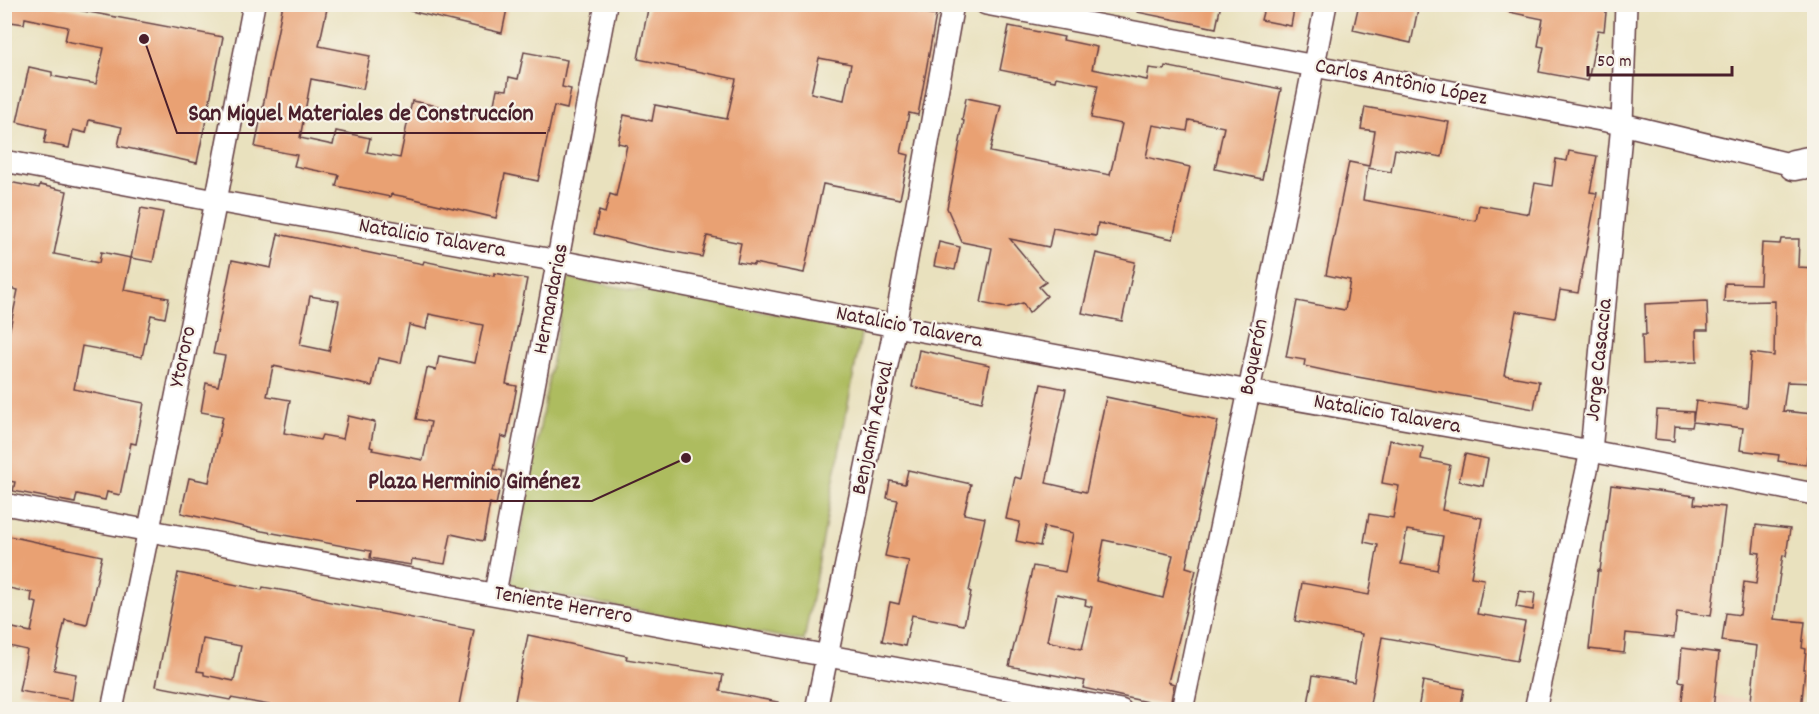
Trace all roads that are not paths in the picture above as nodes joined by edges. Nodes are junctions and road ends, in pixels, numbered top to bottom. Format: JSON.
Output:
{"nodes":[{"id":1,"x":254,"y":4,"type":"edge"},
{"id":2,"x":606,"y":4,"type":"edge"},
{"id":3,"x":953,"y":4,"type":"edge"},
{"id":4,"x":986,"y":4,"type":"edge"},
{"id":5,"x":1326,"y":4,"type":"edge"},
{"id":6,"x":1626,"y":4,"type":"edge"},
{"id":7,"x":1313,"y":67,"type":"junction"},
{"id":8,"x":1622,"y":124,"type":"junction"},
{"id":9,"x":4,"y":161,"type":"edge"},
{"id":10,"x":1808,"y":165,"type":"edge"},
{"id":11,"x":216,"y":201,"type":"junction"},
{"id":12,"x":559,"y":261,"type":"junction"},
{"id":13,"x":895,"y":326,"type":"junction"},
{"id":14,"x":1249,"y":391,"type":"junction"},
{"id":15,"x":1591,"y":451,"type":"junction"},
{"id":16,"x":1815,"y":494,"type":"edge"},
{"id":17,"x":4,"y":504,"type":"edge"},
{"id":18,"x":147,"y":530,"type":"junction"},
{"id":19,"x":495,"y":593,"type":"junction"},
{"id":20,"x":827,"y":654,"type":"junction"},
{"id":21,"x":112,"y":710,"type":"edge"},
{"id":22,"x":816,"y":710,"type":"edge"},
{"id":23,"x":1121,"y":710,"type":"edge"},
{"id":24,"x":1182,"y":710,"type":"edge"},
{"id":25,"x":1535,"y":710,"type":"edge"}],
"edges":[{"from":1,"to":11,"type":"street","name":"Ytororo"},
{"from":2,"to":12,"type":"street","name":"Hernandarias"},
{"from":3,"to":13,"type":"street","name":"Benjamín Aceval"},
{"from":4,"to":7,"type":"street","name":"Carlos Antônio López"},
{"from":5,"to":7,"type":"street","name":"Boquerón"},
{"from":6,"to":8,"type":"street","name":"Jorge Casaccia"},
{"from":7,"to":8,"type":"street","name":"Carlos Antônio López"},
{"from":7,"to":14,"type":"street","name":"Boquerón"},
{"from":8,"to":10,"type":"street","name":"Carlos Antônio López"},
{"from":8,"to":15,"type":"street","name":"Jorge Casaccia"},
{"from":9,"to":11,"type":"street","name":"Natalicio Talavera"},
{"from":11,"to":12,"type":"street","name":"Natalicio Talavera"},
{"from":11,"to":18,"type":"street","name":"Ytororo"},
{"from":12,"to":13,"type":"street","name":"Natalicio Talavera"},
{"from":12,"to":19,"type":"street","name":"Hernandarias"},
{"from":13,"to":14,"type":"street","name":"Natalicio Talavera"},
{"from":13,"to":20,"type":"street","name":"Benjamín Aceval"},
{"from":14,"to":15,"type":"street","name":"Natalicio Talavera"},
{"from":14,"to":24,"type":"street","name":"Boquerón"},
{"from":15,"to":16,"type":"street","name":"Natalicio Talavera"},
{"from":15,"to":25,"type":"street","name":"Jorge Casaccia"},
{"from":17,"to":18,"type":"street","name":"Teniente Herrero"},
{"from":18,"to":19,"type":"street","name":"Teniente Herrero"},
{"from":18,"to":21,"type":"street","name":"Ytororo"},
{"from":19,"to":20,"type":"street","name":"Teniente Herrero"},
{"from":20,"to":22,"type":"street","name":"Benjamín Aceval"},
{"from":20,"to":23,"type":"street","name":"Teniente Herrero"}]}
